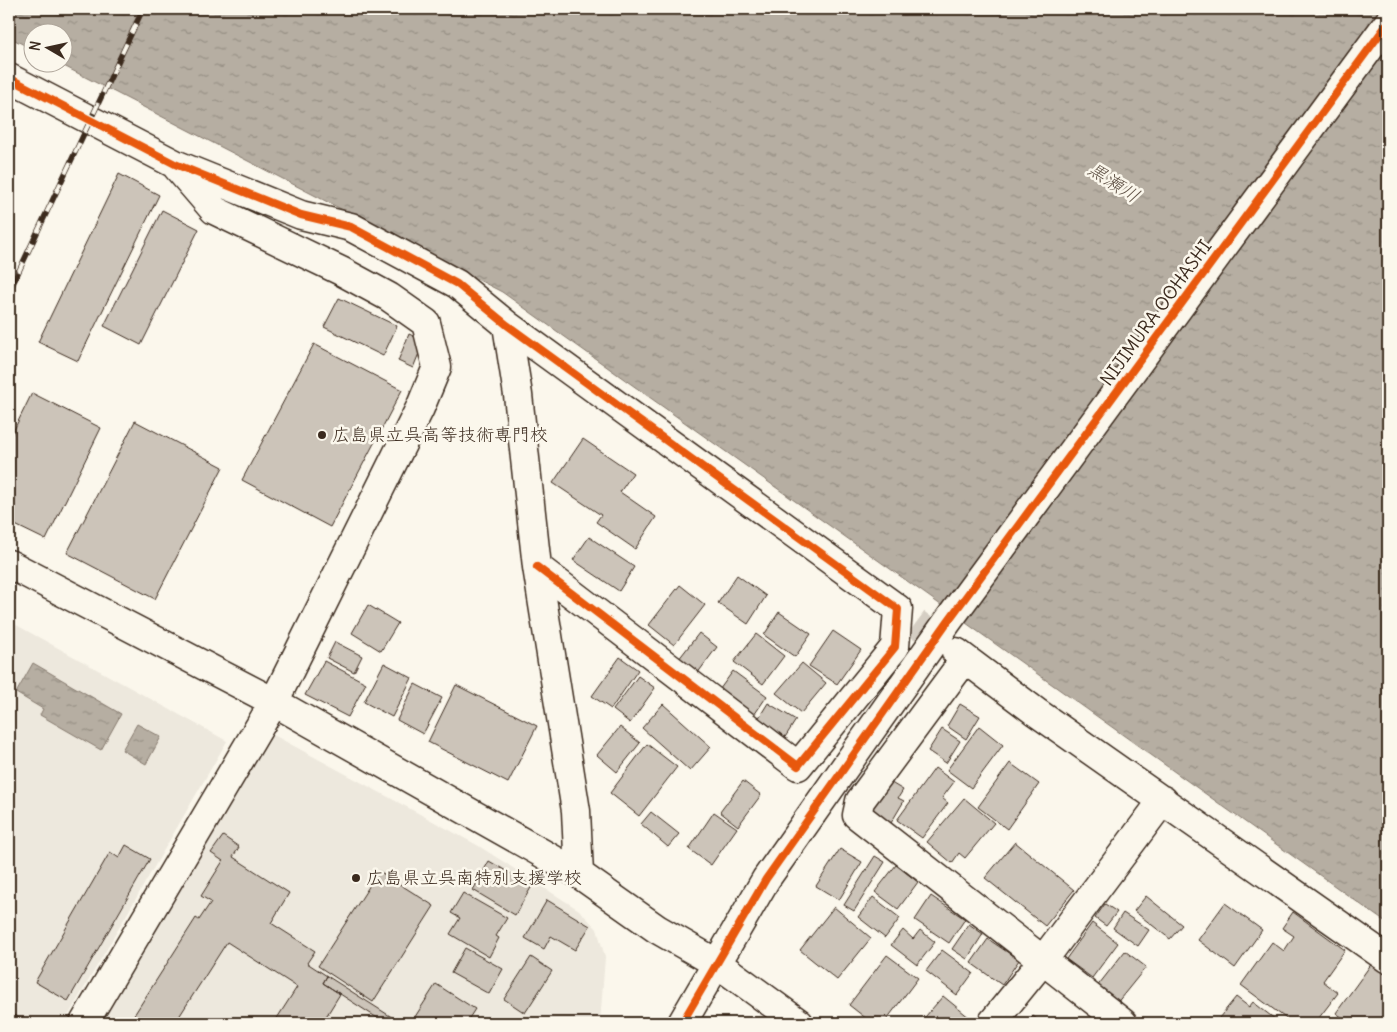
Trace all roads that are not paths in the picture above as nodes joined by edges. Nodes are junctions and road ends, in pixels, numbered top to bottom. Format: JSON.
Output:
{"nodes":[{"id":1,"x":1388,"y":22,"type":"edge"},
{"id":2,"x":9,"y":78,"type":"edge"},
{"id":3,"x":175,"y":164,"type":"junction"},
{"id":4,"x":507,"y":325,"type":"junction"},
{"id":5,"x":9,"y":564,"type":"edge"},
{"id":6,"x":537,"y":567,"type":"junction"},
{"id":7,"x":274,"y":702,"type":"junction"},
{"id":8,"x":1162,"y":800,"type":"junction"},
{"id":9,"x":579,"y":874,"type":"junction"},
{"id":10,"x":1044,"y":959,"type":"junction"},
{"id":11,"x":1388,"y":959,"type":"edge"},
{"id":12,"x":718,"y":964,"type":"junction"},
{"id":13,"x":84,"y":1023,"type":"edge"},
{"id":14,"x":682,"y":1023,"type":"edge"},
{"id":15,"x":798,"y":1023,"type":"edge"},
{"id":16,"x":992,"y":1023,"type":"edge"},
{"id":17,"x":1123,"y":1023,"type":"edge"}],
"edges":[{"from":1,"to":12,"type":"street","name":"NIJIMURA OOHASHI"},
{"from":2,"to":3,"type":"street"},
{"from":3,"to":4,"type":"street"},
{"from":3,"to":7,"type":"street"},
{"from":4,"to":6,"type":"street"},
{"from":4,"to":6,"type":"street"},
{"from":5,"to":7,"type":"street"},
{"from":6,"to":9,"type":"street"},
{"from":7,"to":9,"type":"street"},
{"from":7,"to":13,"type":"street"},
{"from":8,"to":10,"type":"street"},
{"from":8,"to":10,"type":"street"},
{"from":8,"to":11,"type":"street"},
{"from":9,"to":12,"type":"street"},
{"from":10,"to":16,"type":"street"},
{"from":10,"to":17,"type":"street"},
{"from":12,"to":14,"type":"street","name":"NIJIMURA OOHASHI"},
{"from":12,"to":15,"type":"street"}]}
